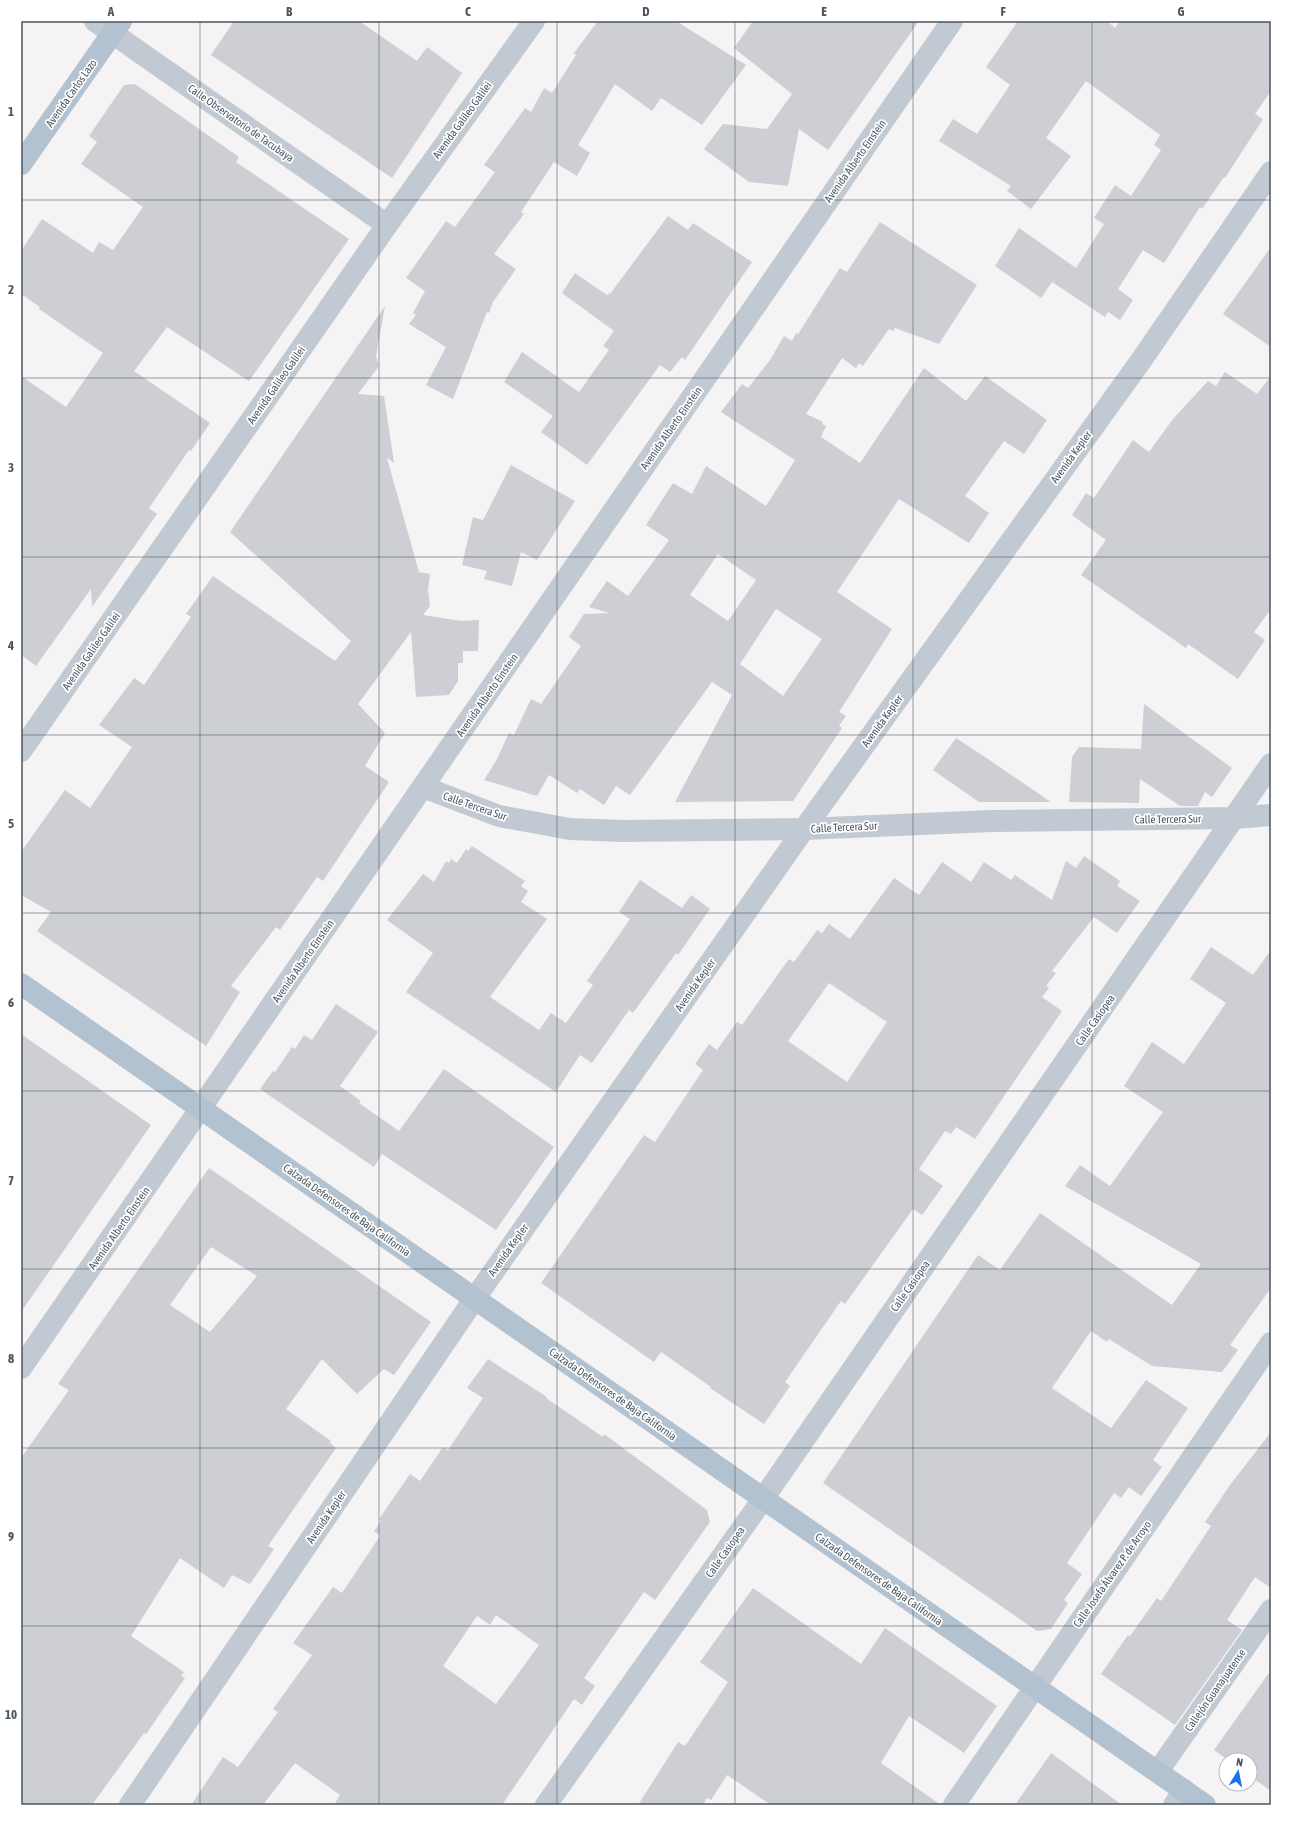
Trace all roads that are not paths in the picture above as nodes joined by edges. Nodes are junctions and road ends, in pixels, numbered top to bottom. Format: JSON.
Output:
{"nodes":[{"id":1,"x":95,"y":21,"type":"edge"},
{"id":2,"x":534,"y":21,"type":"edge"},
{"id":3,"x":952,"y":21,"type":"edge"},
{"id":4,"x":117,"y":27,"type":"edge"},
{"id":5,"x":21,"y":164,"type":"edge"},
{"id":6,"x":1271,"y":172,"type":"edge"},
{"id":7,"x":387,"y":225,"type":"junction"},
{"id":8,"x":21,"y":751,"type":"edge"},
{"id":9,"x":1271,"y":764,"type":"edge"},
{"id":10,"x":423,"y":787,"type":"junction"},
{"id":11,"x":1271,"y":815,"type":"edge"},
{"id":12,"x":1234,"y":818,"type":"junction"},
{"id":13,"x":804,"y":829,"type":"junction"},
{"id":14,"x":21,"y":984,"type":"edge"},
{"id":15,"x":201,"y":1109,"type":"junction"},
{"id":16,"x":475,"y":1298,"type":"junction"},
{"id":17,"x":1271,"y":1343,"type":"edge"},
{"id":18,"x":21,"y":1368,"type":"edge"},
{"id":19,"x":763,"y":1499,"type":"junction"},
{"id":20,"x":1271,"y":1610,"type":"edge"},
{"id":21,"x":1034,"y":1687,"type":"junction"},
{"id":22,"x":1158,"y":1771,"type":"junction"},
{"id":23,"x":1179,"y":1798,"type":"edge"},
{"id":24,"x":130,"y":1805,"type":"edge"},
{"id":25,"x":546,"y":1805,"type":"edge"},
{"id":26,"x":954,"y":1805,"type":"edge"},
{"id":27,"x":1205,"y":1805,"type":"edge"}],
"edges":[{"from":1,"to":4,"type":"street","name":"Calle Observatorio de Tacubaya"},
{"from":2,"to":7,"type":"street","name":"Avenida Galileo Galilei"},
{"from":3,"to":10,"type":"street","name":"Avenida Alberto Einstein"},
{"from":4,"to":5,"type":"main road","name":"Avenida Carlos Lazo"},
{"from":4,"to":7,"type":"street","name":"Calle Observatorio de Tacubaya"},
{"from":6,"to":13,"type":"street","name":"Avenida Kepler"},
{"from":7,"to":8,"type":"street","name":"Avenida Galileo Galilei"},
{"from":9,"to":12,"type":"street","name":"Calle Casiopea"},
{"from":10,"to":13,"type":"street","name":"Calle Tercera Sur"},
{"from":10,"to":15,"type":"street","name":"Avenida Alberto Einstein"},
{"from":11,"to":12,"type":"street","name":"Calle Tercera Sur"},
{"from":12,"to":13,"type":"street","name":"Calle Tercera Sur"},
{"from":12,"to":19,"type":"street","name":"Calle Casiopea"},
{"from":13,"to":16,"type":"street","name":"Avenida Kepler"},
{"from":14,"to":15,"type":"main road","name":"Calzada Defensores de Baja California"},
{"from":15,"to":16,"type":"main road","name":"Calzada Defensores de Baja California"},
{"from":15,"to":18,"type":"street","name":"Avenida Alberto Einstein"},
{"from":16,"to":19,"type":"main road","name":"Calzada Defensores de Baja California"},
{"from":16,"to":24,"type":"street","name":"Avenida Kepler"},
{"from":17,"to":21,"type":"street","name":"Calle Josefa Álvarez P. de Arroyo"},
{"from":19,"to":21,"type":"main road","name":"Calzada Defensores de Baja California"},
{"from":19,"to":25,"type":"street","name":"Calle Casiopea"},
{"from":20,"to":22,"type":"street","name":"Callejón Guanajuatense"},
{"from":21,"to":22,"type":"main road","name":"Calzada Defensores de Baja California"},
{"from":21,"to":26,"type":"street","name":"Calle Josefa Álvarez P. de Arroyo"},
{"from":22,"to":23,"type":"main road","name":"Calzada Defensores de Baja California"},
{"from":23,"to":27,"type":"main road","name":"Calzada Defensores de Baja California"}]}
